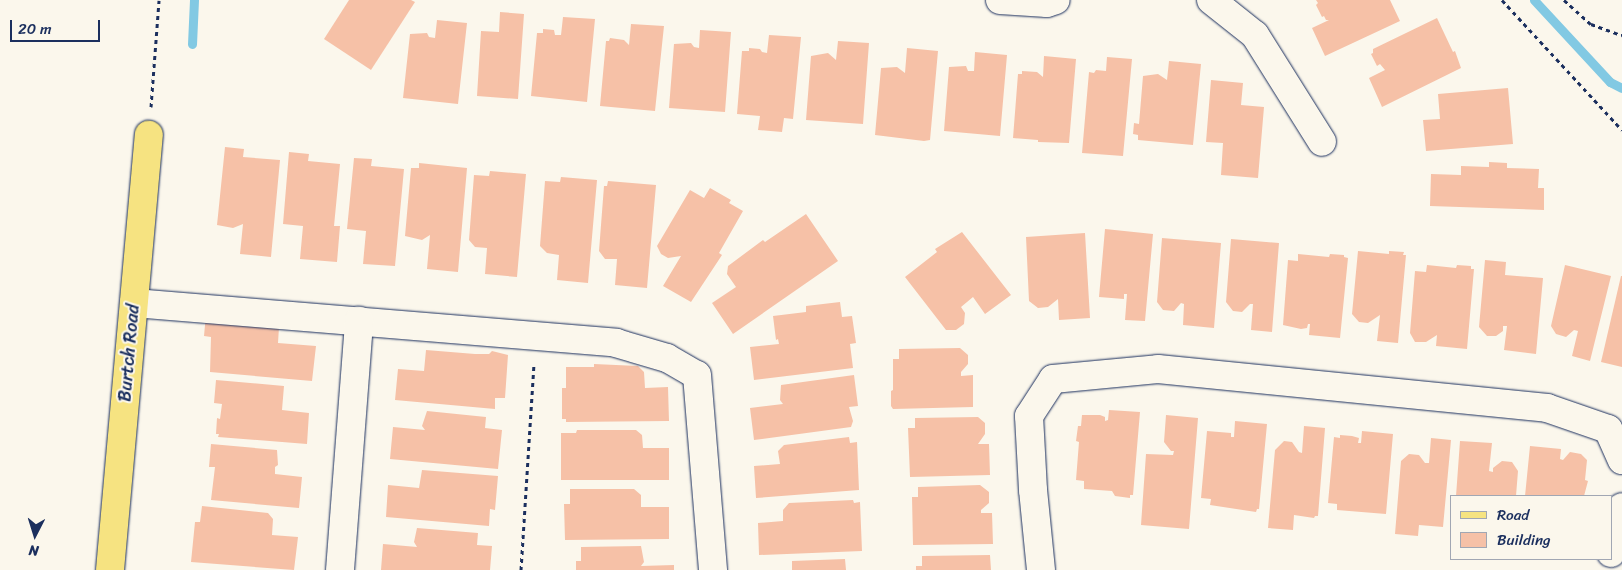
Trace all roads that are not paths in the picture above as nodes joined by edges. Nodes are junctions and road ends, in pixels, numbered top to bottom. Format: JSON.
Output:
{"nodes":[{"id":1,"x":1000,"y":0,"type":"edge"},
{"id":2,"x":1056,"y":0,"type":"edge"},
{"id":3,"x":1211,"y":0,"type":"edge"},
{"id":4,"x":149,"y":135,"type":"road end"},
{"id":5,"x":1322,"y":142,"type":"dead end"},
{"id":6,"x":134,"y":303,"type":"junction"},
{"id":7,"x":359,"y":322,"type":"junction"},
{"id":8,"x":1622,"y":460,"type":"edge"},
{"id":9,"x":1622,"y":507,"type":"edge"},
{"id":10,"x":1612,"y":549,"type":"edge"},
{"id":11,"x":110,"y":570,"type":"edge"},
{"id":12,"x":340,"y":570,"type":"edge"},
{"id":13,"x":713,"y":570,"type":"edge"},
{"id":14,"x":1041,"y":570,"type":"edge"}],
"edges":[{"from":1,"to":2,"type":"street"},
{"from":3,"to":5,"type":"street"},
{"from":4,"to":6,"type":"main road","name":"Burtch Road"},
{"from":6,"to":7,"type":"street"},
{"from":6,"to":11,"type":"main road","name":"Burtch Road"},
{"from":7,"to":12,"type":"street"},
{"from":7,"to":13,"type":"street"},
{"from":8,"to":14,"type":"street"},
{"from":9,"to":10,"type":"street"}]}
